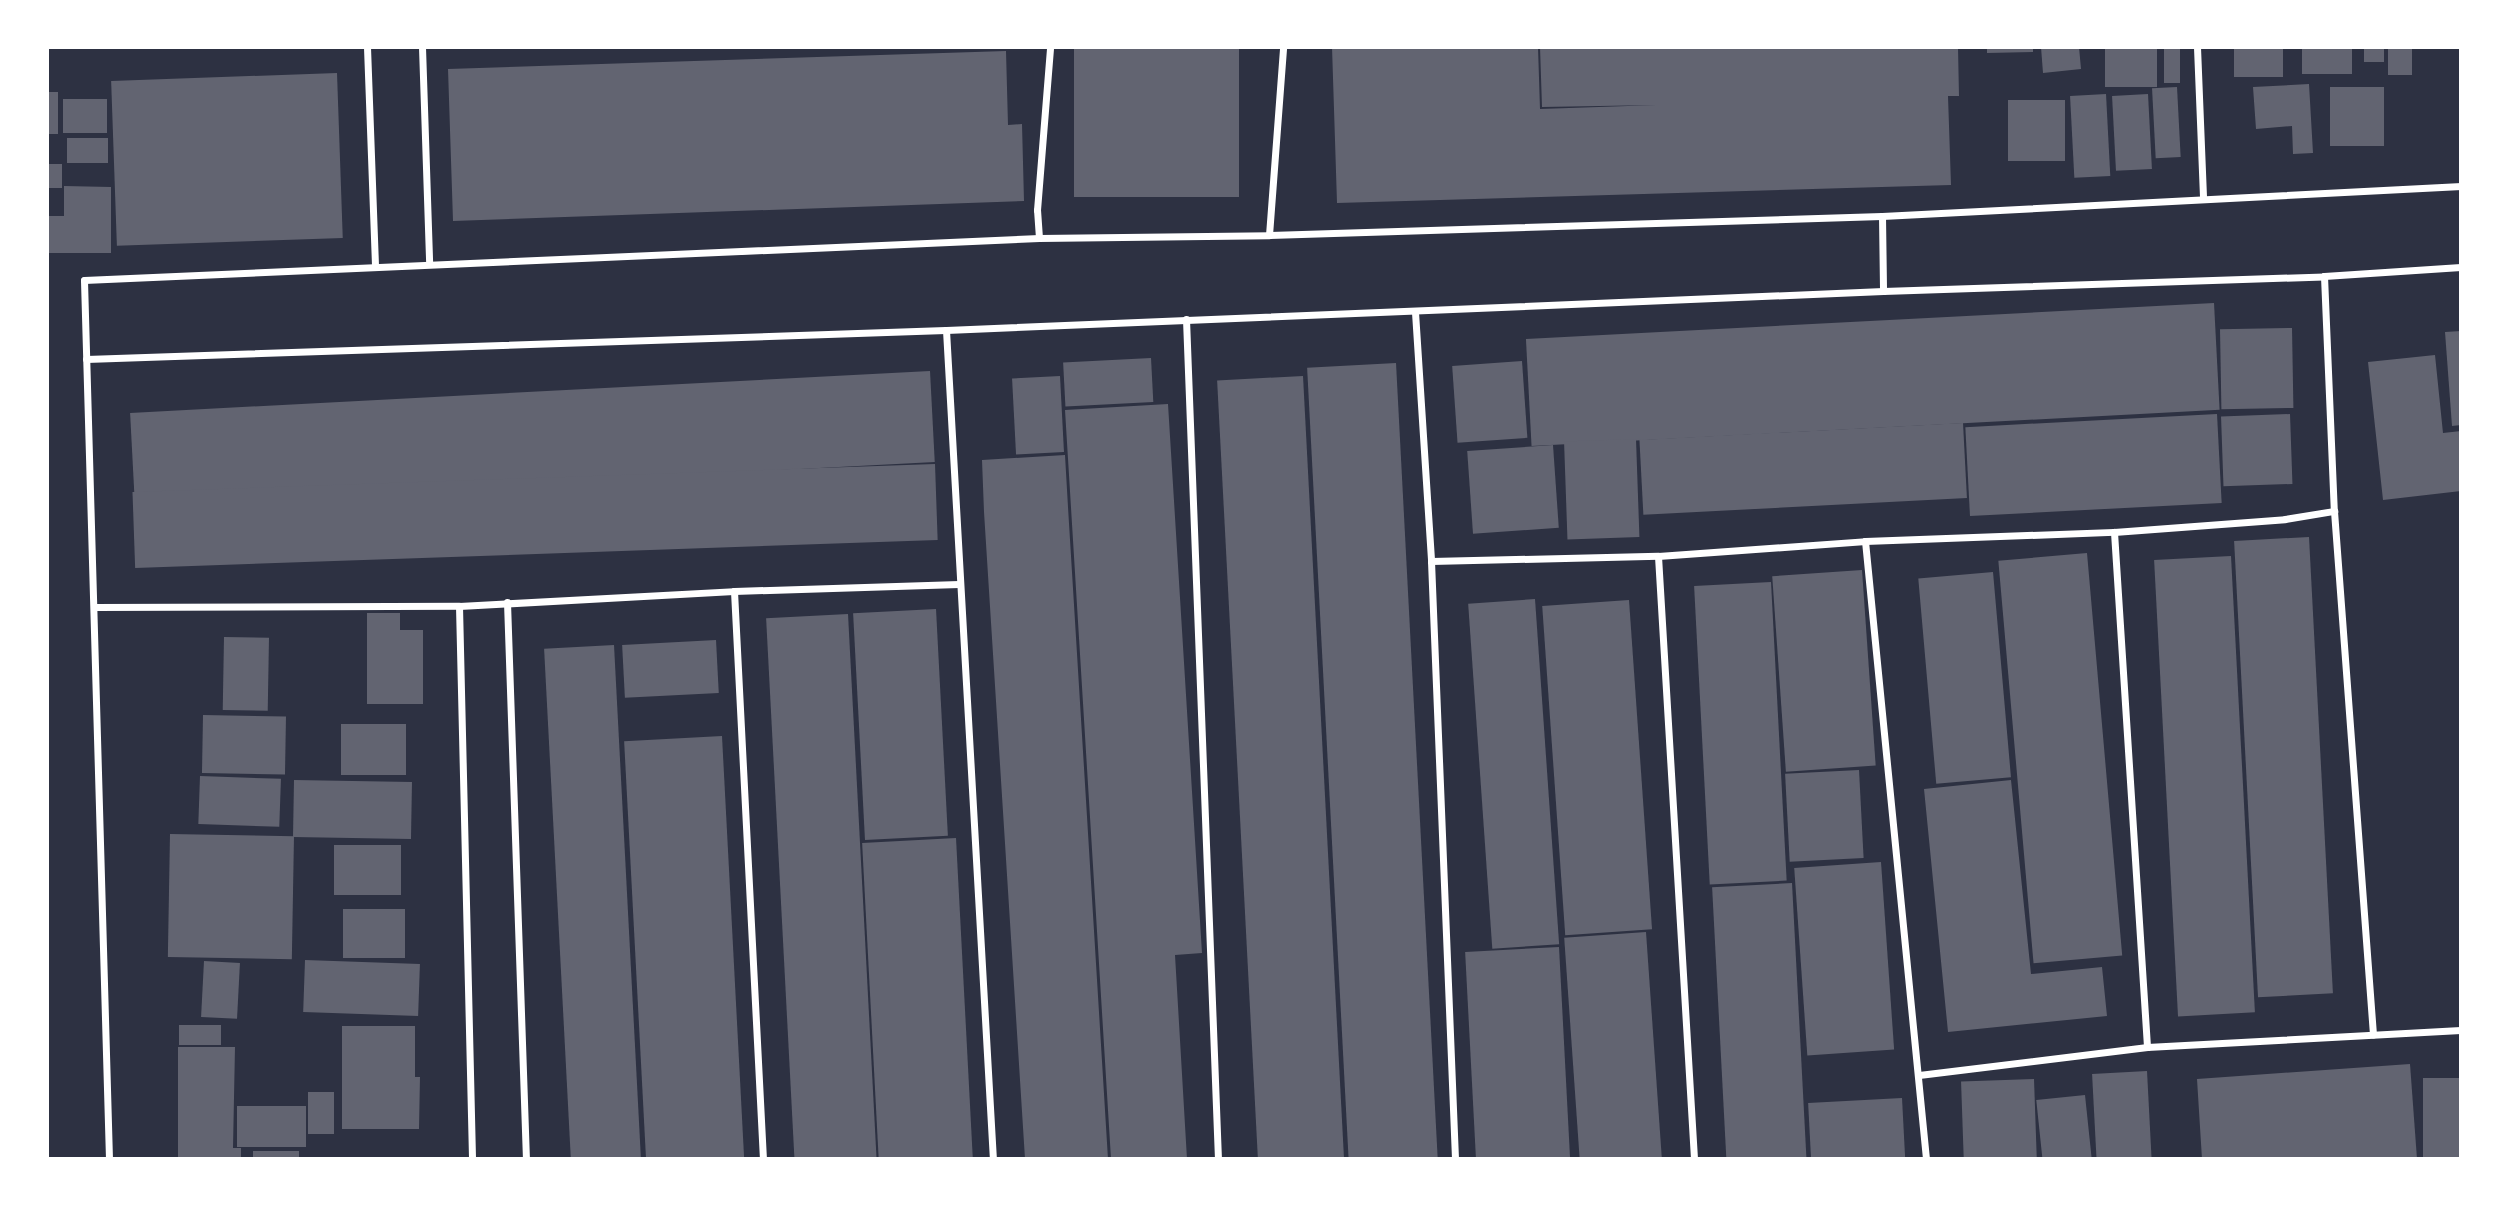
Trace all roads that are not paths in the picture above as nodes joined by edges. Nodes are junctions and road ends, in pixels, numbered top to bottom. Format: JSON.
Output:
{"nodes":[{"id":1,"x":367,"y":47,"type":"edge"},
{"id":2,"x":422,"y":47,"type":"edge"},
{"id":3,"x":1050,"y":47,"type":"edge"},
{"id":4,"x":1283,"y":47,"type":"edge"},
{"id":5,"x":2197,"y":47,"type":"edge"},
{"id":6,"x":2461,"y":186,"type":"edge"},
{"id":7,"x":2203,"y":200,"type":"junction"},
{"id":8,"x":1882,"y":216,"type":"junction"},
{"id":9,"x":1269,"y":235,"type":"junction"},
{"id":10,"x":1039,"y":238,"type":"junction"},
{"id":11,"x":429,"y":263,"type":"junction"},
{"id":12,"x":375,"y":265,"type":"junction"},
{"id":13,"x":2461,"y":267,"type":"edge"},
{"id":14,"x":2324,"y":276,"type":"junction"},
{"id":15,"x":1883,"y":291,"type":"junction"},
{"id":16,"x":1415,"y":312,"type":"junction"},
{"id":17,"x":1186,"y":319,"type":"junction"},
{"id":18,"x":946,"y":330,"type":"junction"},
{"id":19,"x":86,"y":359,"type":"junction"},
{"id":20,"x":2334,"y":511,"type":"junction"},
{"id":21,"x":2115,"y":532,"type":"junction"},
{"id":22,"x":1865,"y":541,"type":"junction"},
{"id":23,"x":1658,"y":556,"type":"junction"},
{"id":24,"x":1431,"y":561,"type":"junction"},
{"id":25,"x":959,"y":584,"type":"junction"},
{"id":26,"x":734,"y":591,"type":"junction"},
{"id":27,"x":506,"y":602,"type":"junction"},
{"id":28,"x":459,"y":606,"type":"junction"},
{"id":29,"x":95,"y":607,"type":"junction"},
{"id":30,"x":2461,"y":1030,"type":"edge"},
{"id":31,"x":2372,"y":1035,"type":"junction"},
{"id":32,"x":2147,"y":1047,"type":"junction"},
{"id":33,"x":1919,"y":1075,"type":"junction"},
{"id":34,"x":108,"y":1159,"type":"edge"},
{"id":35,"x":472,"y":1159,"type":"edge"},
{"id":36,"x":526,"y":1159,"type":"edge"},
{"id":37,"x":762,"y":1159,"type":"edge"},
{"id":38,"x":993,"y":1159,"type":"edge"},
{"id":39,"x":1218,"y":1159,"type":"edge"},
{"id":40,"x":1455,"y":1159,"type":"edge"},
{"id":41,"x":1694,"y":1159,"type":"edge"},
{"id":42,"x":1926,"y":1159,"type":"edge"}],
"edges":[{"from":1,"to":12,"type":"street"},
{"from":2,"to":11,"type":"street"},
{"from":3,"to":10,"type":"street"},
{"from":4,"to":9,"type":"street"},
{"from":5,"to":7,"type":"street"},
{"from":6,"to":7,"type":"street"},
{"from":7,"to":8,"type":"street"},
{"from":8,"to":9,"type":"street"},
{"from":8,"to":15,"type":"street"},
{"from":9,"to":10,"type":"street"},
{"from":10,"to":11,"type":"street"},
{"from":11,"to":12,"type":"street"},
{"from":12,"to":19,"type":"street"},
{"from":13,"to":14,"type":"street"},
{"from":14,"to":15,"type":"street"},
{"from":14,"to":20,"type":"street"},
{"from":15,"to":16,"type":"street"},
{"from":16,"to":17,"type":"street"},
{"from":16,"to":24,"type":"street"},
{"from":17,"to":18,"type":"street"},
{"from":17,"to":39,"type":"street"},
{"from":18,"to":19,"type":"street"},
{"from":18,"to":25,"type":"street"},
{"from":19,"to":29,"type":"street"},
{"from":20,"to":21,"type":"street"},
{"from":20,"to":31,"type":"street"},
{"from":21,"to":22,"type":"street"},
{"from":21,"to":32,"type":"street"},
{"from":22,"to":23,"type":"street"},
{"from":22,"to":33,"type":"street"},
{"from":23,"to":24,"type":"street"},
{"from":23,"to":41,"type":"street"},
{"from":24,"to":40,"type":"street"},
{"from":25,"to":26,"type":"street"},
{"from":25,"to":38,"type":"street"},
{"from":26,"to":27,"type":"street"},
{"from":26,"to":37,"type":"street"},
{"from":27,"to":28,"type":"street"},
{"from":27,"to":36,"type":"street"},
{"from":28,"to":29,"type":"street"},
{"from":28,"to":35,"type":"street"},
{"from":29,"to":34,"type":"street"},
{"from":30,"to":31,"type":"street"},
{"from":31,"to":32,"type":"street"},
{"from":32,"to":33,"type":"street"},
{"from":33,"to":42,"type":"street"}]}
